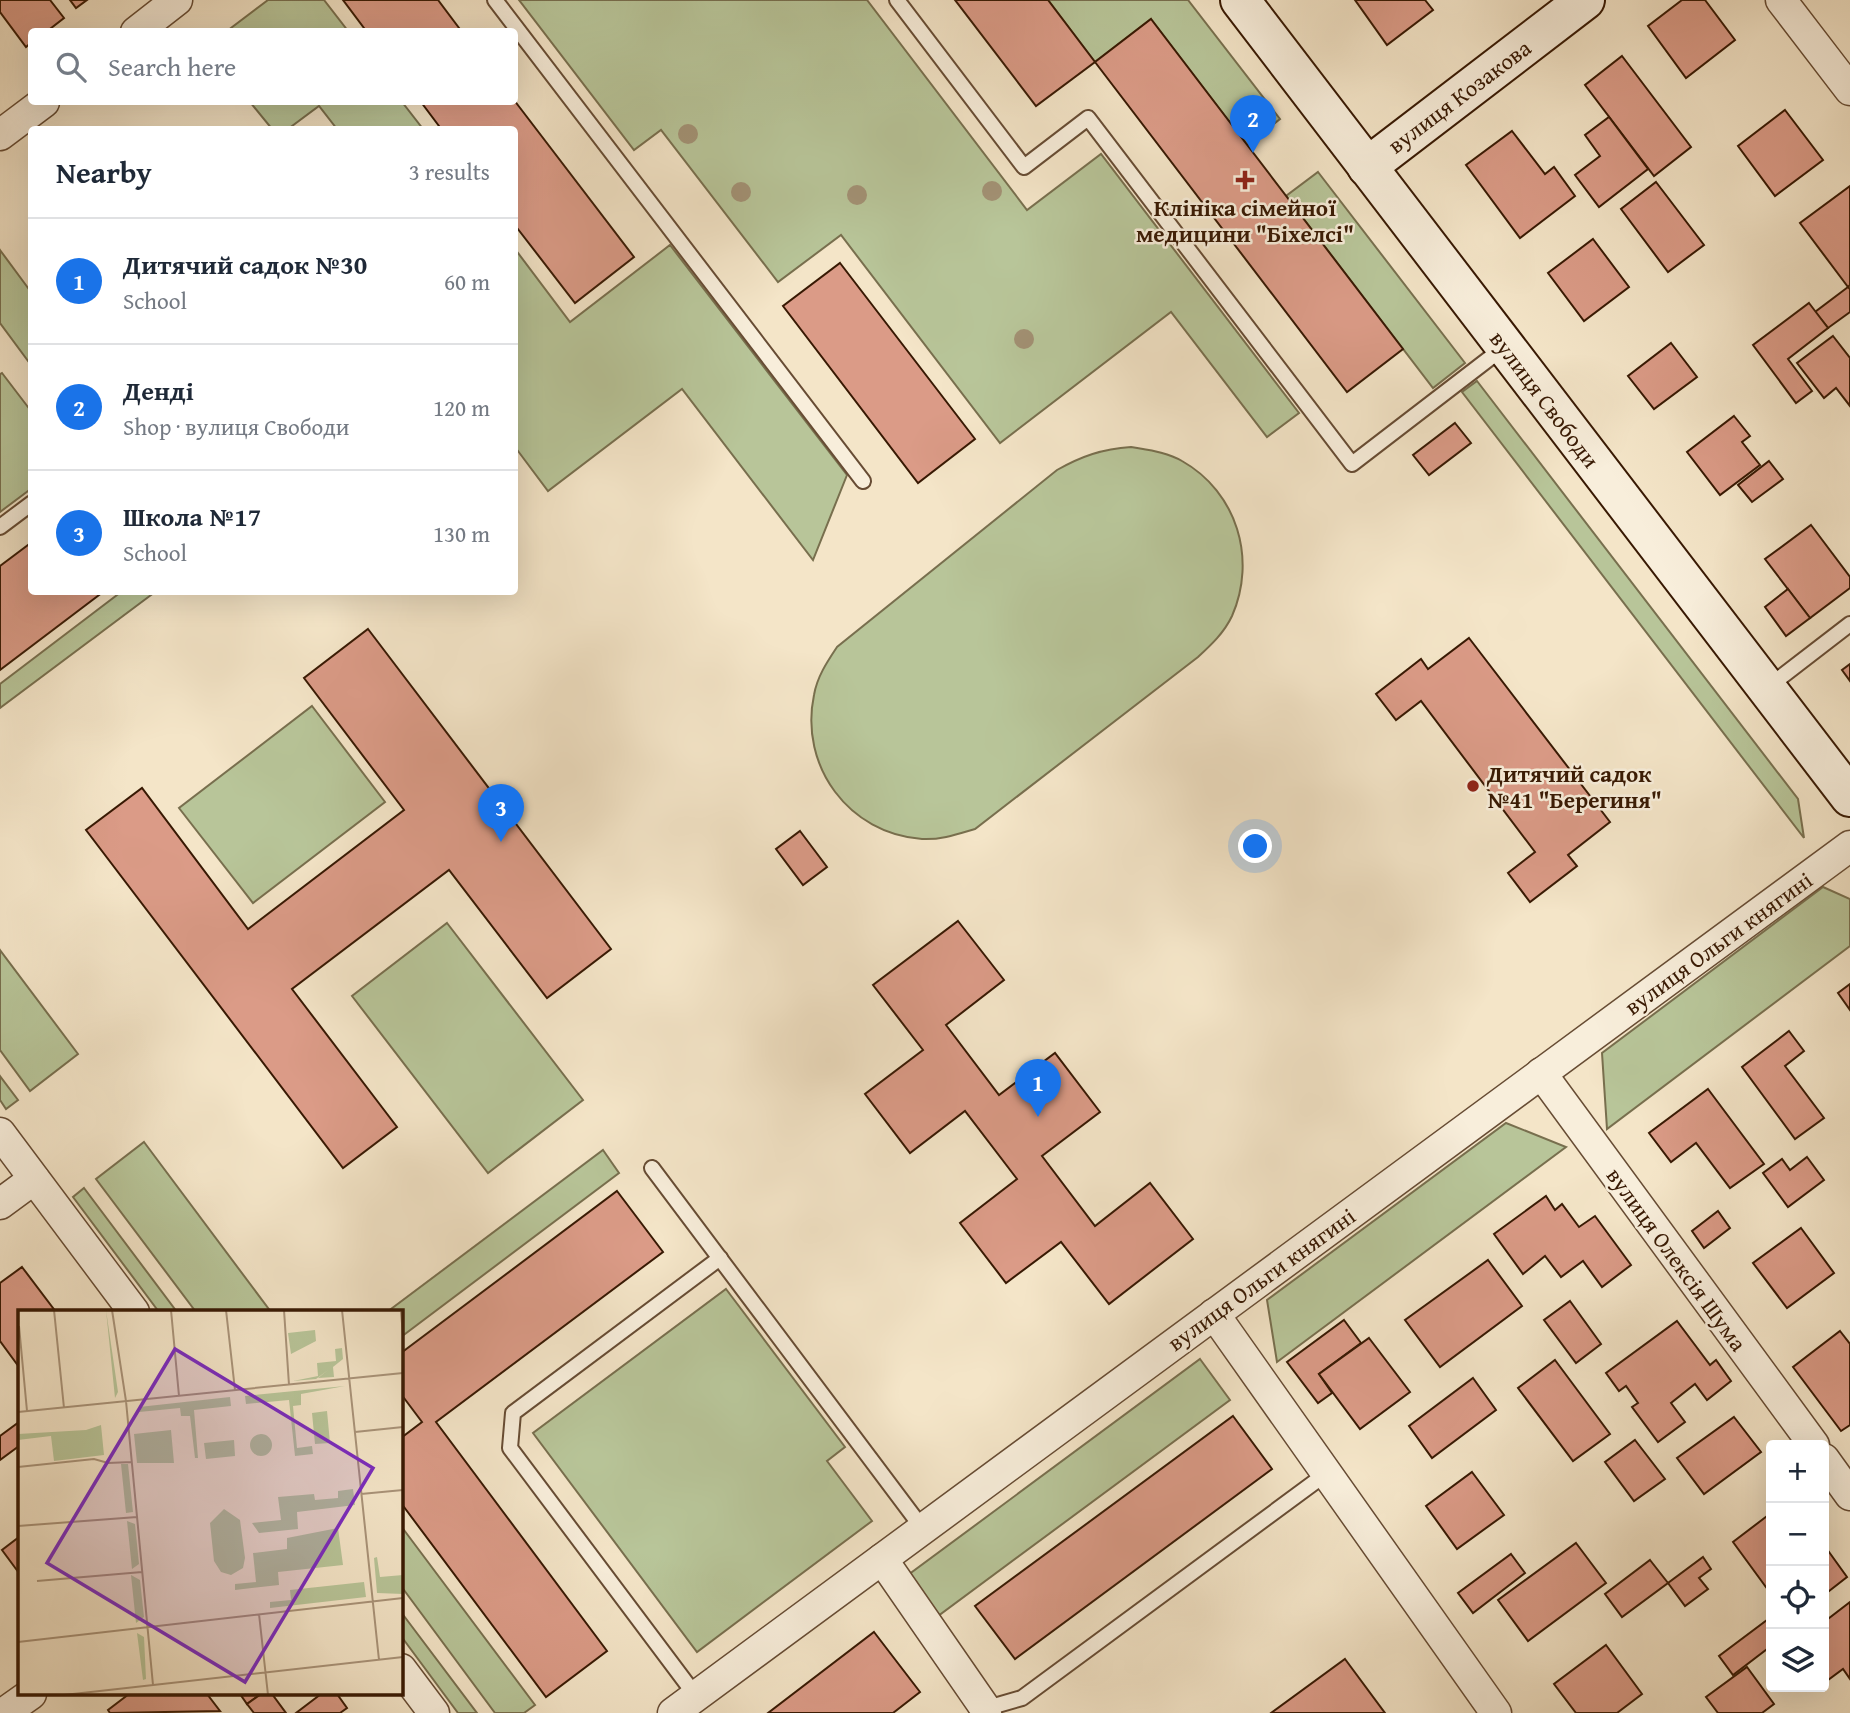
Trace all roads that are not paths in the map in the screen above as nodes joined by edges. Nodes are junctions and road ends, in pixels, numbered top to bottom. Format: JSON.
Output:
{"nodes":[{"id":1,"x":177,"y":0,"type":"edge"},
{"id":2,"x":495,"y":0,"type":"edge"},
{"id":3,"x":897,"y":0,"type":"edge"},
{"id":4,"x":1240,"y":0,"type":"edge"},
{"id":5,"x":1585,"y":0,"type":"edge"},
{"id":6,"x":1782,"y":0,"type":"edge"},
{"id":7,"x":141,"y":28,"type":"edge"},
{"id":8,"x":516,"y":28,"type":"edge"},
{"id":9,"x":518,"y":30,"type":"edge"},
{"id":10,"x":1850,"y":90,"type":"edge"},
{"id":11,"x":40,"y":105,"type":"edge"},
{"id":12,"x":0,"y":135,"type":"edge"},
{"id":13,"x":1367,"y":166,"type":"junction"},
{"id":14,"x":1505,"y":347,"type":"junction"},
{"id":15,"x":863,"y":481,"type":"dead end"},
{"id":16,"x":28,"y":506,"type":"edge"},
{"id":17,"x":0,"y":527,"type":"edge"},
{"id":18,"x":1850,"y":624,"type":"edge"},
{"id":19,"x":1766,"y":688,"type":"junction"},
{"id":20,"x":1850,"y":797,"type":"edge"},
{"id":21,"x":1850,"y":846,"type":"edge"},
{"id":22,"x":1541,"y":1073,"type":"junction"},
{"id":23,"x":0,"y":1133,"type":"edge"},
{"id":24,"x":652,"y":1167,"type":"dead end"},
{"id":25,"x":34,"y":1179,"type":"junction"},
{"id":26,"x":0,"y":1204,"type":"edge"},
{"id":27,"x":720,"y":1258,"type":"junction"},
{"id":28,"x":132,"y":1310,"type":"edge"},
{"id":29,"x":1214,"y":1314,"type":"junction"},
{"id":30,"x":1810,"y":1440,"type":"edge"},
{"id":31,"x":1829,"y":1466,"type":"edge"},
{"id":32,"x":1326,"y":1473,"type":"junction"},
{"id":33,"x":1850,"y":1495,"type":"edge"},
{"id":34,"x":923,"y":1529,"type":"junction"},
{"id":35,"x":882,"y":1559,"type":"junction"},
{"id":36,"x":402,"y":1670,"type":"edge"},
{"id":37,"x":27,"y":1696,"type":"edge"},
{"id":38,"x":696,"y":1696,"type":"junction"},
{"id":39,"x":983,"y":1711,"type":"edge"},
{"id":40,"x":4,"y":1713,"type":"edge"},
{"id":41,"x":433,"y":1713,"type":"edge"},
{"id":42,"x":673,"y":1713,"type":"edge"},
{"id":43,"x":1496,"y":1713,"type":"edge"}],
"edges":[{"from":1,"to":7,"type":"street"},
{"from":2,"to":8,"type":"lane"},
{"from":3,"to":14,"type":"lane"},
{"from":4,"to":13,"type":"street","name":"вулиця Свободи"},
{"from":5,"to":13,"type":"street","name":"вулиця Козакова"},
{"from":6,"to":10,"type":"street"},
{"from":9,"to":15,"type":"lane"},
{"from":11,"to":12,"type":"street"},
{"from":13,"to":14,"type":"street","name":"вулиця Свободи"},
{"from":14,"to":19,"type":"street","name":"вулиця Свободи"},
{"from":16,"to":17,"type":"lane"},
{"from":18,"to":19,"type":"lane"},
{"from":19,"to":20,"type":"street","name":"вулиця Свободи"},
{"from":21,"to":22,"type":"street","name":"вулиця Ольги княгині"},
{"from":22,"to":29,"type":"street","name":"вулиця Ольги княгині"},
{"from":22,"to":30,"type":"street","name":"вулиця Олексія Шума"},
{"from":23,"to":25,"type":"street"},
{"from":24,"to":27,"type":"lane"},
{"from":25,"to":26,"type":"street"},
{"from":25,"to":28,"type":"street"},
{"from":27,"to":34,"type":"lane"},
{"from":27,"to":38,"type":"lane"},
{"from":29,"to":32,"type":"street"},
{"from":29,"to":34,"type":"street","name":"вулиця Ольги княгині"},
{"from":31,"to":33,"type":"street"},
{"from":32,"to":39,"type":"lane"},
{"from":32,"to":43,"type":"street"},
{"from":34,"to":35,"type":"street","name":"вулиця Ольги княгині"},
{"from":35,"to":38,"type":"street","name":"вулиця Ольги княгині"},
{"from":35,"to":39,"type":"street"},
{"from":36,"to":41,"type":"street"},
{"from":37,"to":40,"type":"street"},
{"from":38,"to":42,"type":"street","name":"вулиця Ольги княгині"}]}
